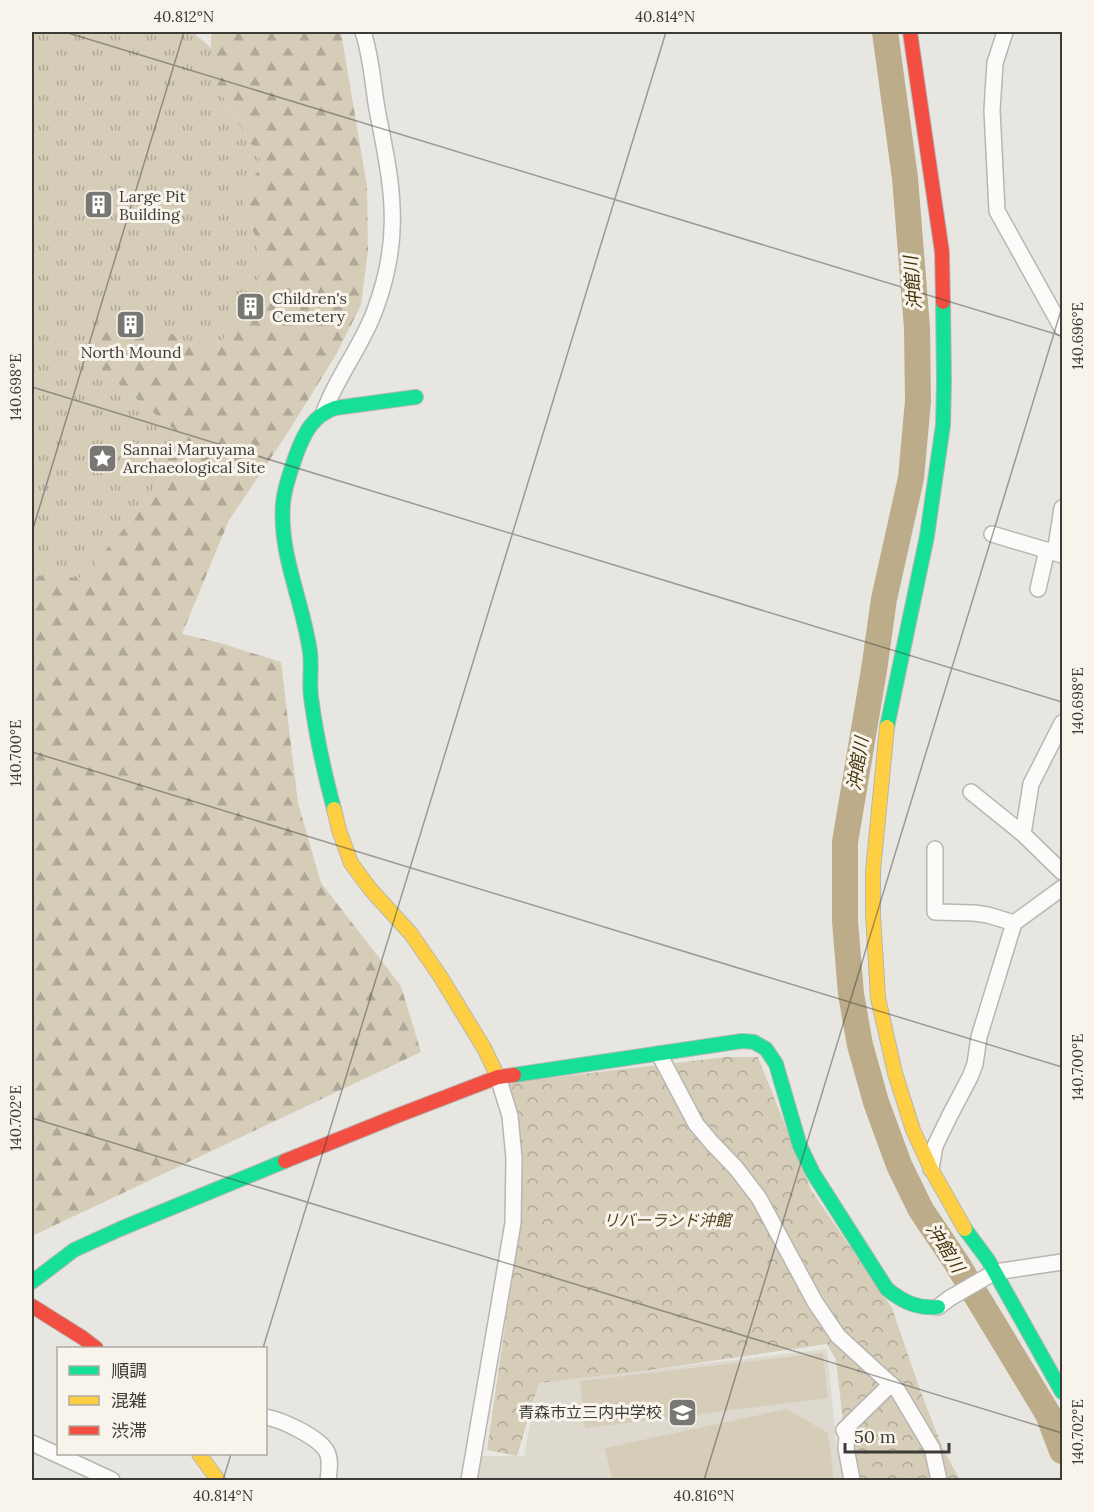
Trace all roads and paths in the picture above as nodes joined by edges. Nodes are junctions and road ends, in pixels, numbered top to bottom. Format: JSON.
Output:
{"nodes":[{"id":1,"x":363,"y":32,"type":"edge"},
{"id":2,"x":910,"y":32,"type":"edge"},
{"id":3,"x":1005,"y":32,"type":"edge"},
{"id":4,"x":1062,"y":328,"type":"edge"},
{"id":5,"x":416,"y":397,"type":"dead end"},
{"id":6,"x":324,"y":412,"type":"junction"},
{"id":7,"x":1062,"y":508,"type":"edge"},
{"id":8,"x":992,"y":534,"type":"dead end"},
{"id":9,"x":1055,"y":553,"type":"edge"},
{"id":10,"x":1038,"y":589,"type":"dead end"},
{"id":11,"x":1062,"y":723,"type":"edge"},
{"id":12,"x":971,"y":792,"type":"dead end"},
{"id":13,"x":1023,"y":834,"type":"junction"},
{"id":14,"x":935,"y":849,"type":"dead end"},
{"id":15,"x":1062,"y":872,"type":"edge"},
{"id":16,"x":1062,"y":888,"type":"edge"},
{"id":17,"x":1014,"y":923,"type":"junction"},
{"id":18,"x":658,"y":1054,"type":"junction"},
{"id":19,"x":498,"y":1077,"type":"junction"},
{"id":20,"x":931,"y":1169,"type":"junction"},
{"id":21,"x":1062,"y":1262,"type":"edge"},
{"id":22,"x":991,"y":1274,"type":"junction"},
{"id":23,"x":32,"y":1282,"type":"edge"},
{"id":24,"x":944,"y":1302,"type":"joint"},
{"id":25,"x":32,"y":1306,"type":"edge"},
{"id":26,"x":95,"y":1347,"type":"edge"},
{"id":27,"x":891,"y":1384,"type":"junction"},
{"id":28,"x":1062,"y":1392,"type":"edge"},
{"id":29,"x":267,"y":1417,"type":"edge"},
{"id":30,"x":32,"y":1443,"type":"edge"},
{"id":31,"x":57,"y":1455,"type":"edge"},
{"id":32,"x":58,"y":1455,"type":"edge"},
{"id":33,"x":200,"y":1455,"type":"edge"},
{"id":34,"x":112,"y":1480,"type":"edge"},
{"id":35,"x":218,"y":1480,"type":"edge"},
{"id":36,"x":328,"y":1480,"type":"edge"},
{"id":37,"x":469,"y":1480,"type":"edge"},
{"id":38,"x":852,"y":1480,"type":"edge"},
{"id":39,"x":939,"y":1480,"type":"edge"}],
"edges":[{"from":1,"to":6,"type":"street"},
{"from":2,"to":20,"type":"street"},
{"from":3,"to":4,"type":"street"},
{"from":5,"to":6,"type":"street"},
{"from":6,"to":19,"type":"street"},
{"from":7,"to":9,"type":"street"},
{"from":8,"to":9,"type":"street"},
{"from":9,"to":10,"type":"street"},
{"from":11,"to":13,"type":"street"},
{"from":12,"to":13,"type":"street"},
{"from":13,"to":15,"type":"street"},
{"from":14,"to":17,"type":"street"},
{"from":16,"to":17,"type":"street"},
{"from":17,"to":20,"type":"street"},
{"from":18,"to":19,"type":"street"},
{"from":18,"to":24,"type":"street"},
{"from":18,"to":27,"type":"street"},
{"from":19,"to":23,"type":"street"},
{"from":19,"to":37,"type":"street"},
{"from":20,"to":22,"type":"street"},
{"from":21,"to":22,"type":"street"},
{"from":22,"to":24,"type":"street"},
{"from":22,"to":28,"type":"street"},
{"from":25,"to":26,"type":"street"},
{"from":27,"to":38,"type":"street"},
{"from":27,"to":39,"type":"street"},
{"from":29,"to":36,"type":"street"},
{"from":30,"to":31,"type":"street"},
{"from":32,"to":34,"type":"street"},
{"from":33,"to":35,"type":"street"}]}
